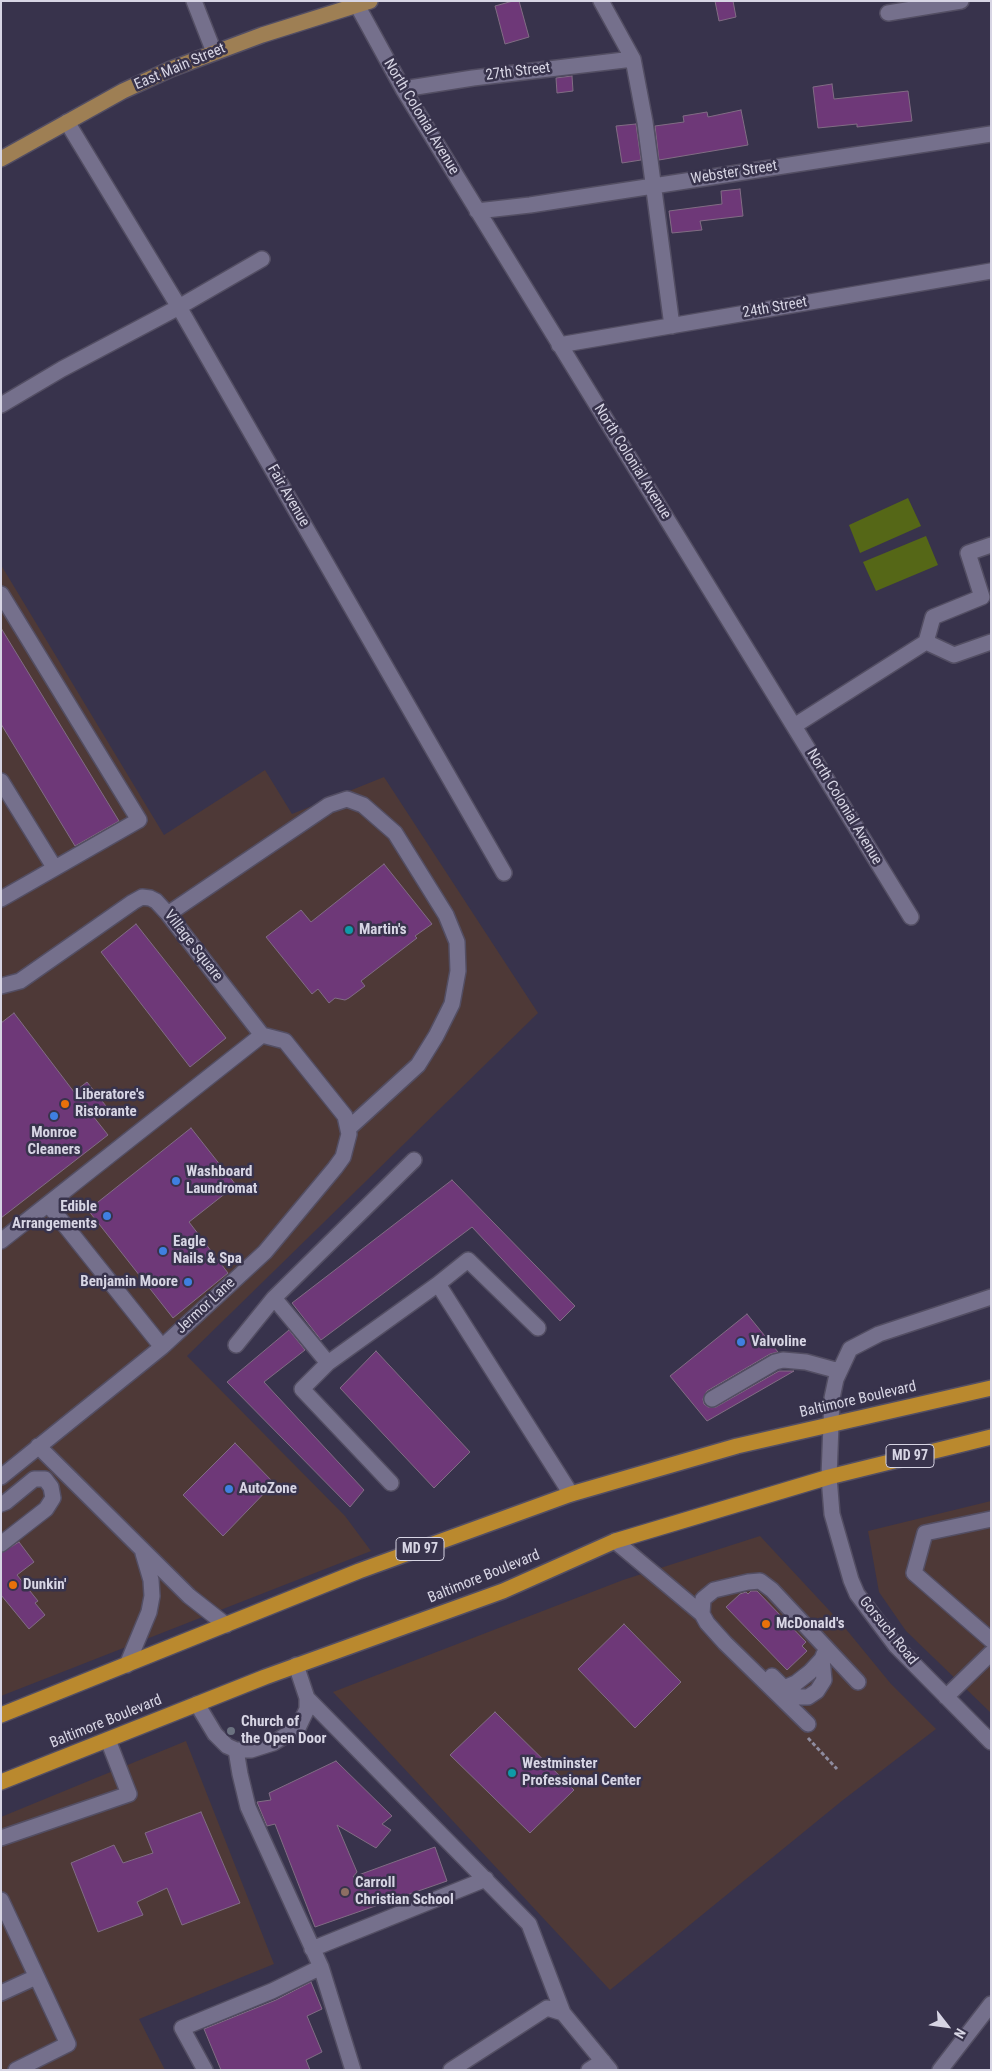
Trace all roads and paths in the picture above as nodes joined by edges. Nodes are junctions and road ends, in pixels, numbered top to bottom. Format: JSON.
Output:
{"nodes":[{"id":1,"x":194,"y":1,"type":"edge"},
{"id":2,"x":601,"y":1,"type":"edge"},
{"id":3,"x":961,"y":1,"type":"edge"},
{"id":4,"x":363,"y":3,"type":"edge"},
{"id":5,"x":888,"y":13,"type":"dead end"},
{"id":6,"x":214,"y":52,"type":"junction"},
{"id":7,"x":634,"y":59,"type":"junction"},
{"id":8,"x":402,"y":89,"type":"junction"},
{"id":9,"x":67,"y":122,"type":"junction"},
{"id":10,"x":991,"y":134,"type":"edge"},
{"id":11,"x":1,"y":159,"type":"edge"},
{"id":12,"x":653,"y":186,"type":"junction"},
{"id":13,"x":477,"y":212,"type":"junction"},
{"id":14,"x":262,"y":259,"type":"dead end"},
{"id":15,"x":991,"y":271,"type":"edge"},
{"id":16,"x":179,"y":307,"type":"junction"},
{"id":17,"x":672,"y":326,"type":"junction"},
{"id":18,"x":559,"y":345,"type":"junction"},
{"id":19,"x":1,"y":405,"type":"edge"},
{"id":20,"x":991,"y":545,"type":"edge"},
{"id":21,"x":1,"y":594,"type":"edge"},
{"id":22,"x":986,"y":595,"type":"edge"},
{"id":23,"x":926,"y":642,"type":"junction"},
{"id":24,"x":991,"y":642,"type":"edge"},
{"id":25,"x":794,"y":726,"type":"junction"},
{"id":26,"x":1,"y":781,"type":"edge"},
{"id":27,"x":54,"y":867,"type":"junction"},
{"id":28,"x":504,"y":873,"type":"dead end"},
{"id":29,"x":1,"y":899,"type":"edge"},
{"id":30,"x":168,"y":914,"type":"junction"},
{"id":31,"x":911,"y":917,"type":"dead end"},
{"id":32,"x":1,"y":986,"type":"edge"},
{"id":33,"x":262,"y":1035,"type":"junction"},
{"id":34,"x":348,"y":1128,"type":"junction"},
{"id":35,"x":414,"y":1160,"type":"dead end"},
{"id":36,"x":48,"y":1204,"type":"junction"},
{"id":37,"x":1,"y":1240,"type":"edge"},
{"id":38,"x":438,"y":1284,"type":"junction"},
{"id":39,"x":991,"y":1297,"type":"edge"},
{"id":40,"x":274,"y":1298,"type":"junction"},
{"id":41,"x":538,"y":1328,"type":"dead end"},
{"id":42,"x":236,"y":1345,"type":"dead end"},
{"id":43,"x":162,"y":1347,"type":"junction"},
{"id":44,"x":328,"y":1363,"type":"junction"},
{"id":45,"x":839,"y":1372,"type":"junction"},
{"id":46,"x":991,"y":1388,"type":"edge"},
{"id":47,"x":712,"y":1400,"type":"dead end"},
{"id":48,"x":831,"y":1424,"type":"junction"},
{"id":49,"x":991,"y":1437,"type":"edge"},
{"id":50,"x":38,"y":1446,"type":"junction"},
{"id":51,"x":829,"y":1476,"type":"junction"},
{"id":52,"x":1,"y":1477,"type":"edge"},
{"id":53,"x":391,"y":1483,"type":"dead end"},
{"id":54,"x":571,"y":1494,"type":"junction"},
{"id":55,"x":1,"y":1504,"type":"edge"},
{"id":56,"x":991,"y":1519,"type":"edge"},
{"id":57,"x":615,"y":1541,"type":"junction"},
{"id":58,"x":1,"y":1544,"type":"edge"},
{"id":59,"x":143,"y":1551,"type":"junction"},
{"id":60,"x":702,"y":1614,"type":"junction"},
{"id":61,"x":226,"y":1625,"type":"junction"},
{"id":62,"x":991,"y":1640,"type":"edge"},
{"id":63,"x":824,"y":1653,"type":"junction"},
{"id":64,"x":991,"y":1653,"type":"edge"},
{"id":65,"x":746,"y":1663,"type":"junction"},
{"id":66,"x":127,"y":1665,"type":"junction"},
{"id":67,"x":296,"y":1665,"type":"junction"},
{"id":68,"x":858,"y":1682,"type":"dead end"},
{"id":69,"x":946,"y":1697,"type":"junction"},
{"id":70,"x":308,"y":1698,"type":"junction"},
{"id":71,"x":197,"y":1704,"type":"junction"},
{"id":72,"x":1,"y":1715,"type":"edge"},
{"id":73,"x":808,"y":1724,"type":"dead end"},
{"id":74,"x":108,"y":1740,"type":"junction"},
{"id":75,"x":991,"y":1742,"type":"edge"},
{"id":76,"x":236,"y":1750,"type":"junction"},
{"id":77,"x":1,"y":1782,"type":"edge"},
{"id":78,"x":1,"y":1838,"type":"edge"},
{"id":79,"x":486,"y":1880,"type":"junction"},
{"id":80,"x":1,"y":1900,"type":"edge"},
{"id":81,"x":8,"y":1934,"type":"edge"},
{"id":82,"x":312,"y":1949,"type":"junction"},
{"id":83,"x":320,"y":1967,"type":"junction"},
{"id":84,"x":36,"y":1977,"type":"junction"},
{"id":85,"x":1,"y":1993,"type":"edge"},
{"id":86,"x":991,"y":2004,"type":"edge"},
{"id":87,"x":563,"y":2013,"type":"junction"},
{"id":88,"x":606,"y":2065,"type":"edge"},
{"id":89,"x":16,"y":2070,"type":"edge"},
{"id":90,"x":205,"y":2070,"type":"edge"},
{"id":91,"x":353,"y":2070,"type":"edge"},
{"id":92,"x":451,"y":2070,"type":"edge"},
{"id":93,"x":589,"y":2070,"type":"edge"},
{"id":94,"x":940,"y":2070,"type":"edge"}],
"edges":[{"from":1,"to":6,"type":"street"},
{"from":2,"to":7,"type":"street"},
{"from":3,"to":5,"type":"street"},
{"from":4,"to":6,"type":"main road","name":"East Main Street"},
{"from":4,"to":8,"type":"street","name":"North Colonial Avenue"},
{"from":6,"to":9,"type":"main road","name":"East Main Street"},
{"from":7,"to":8,"type":"street","name":"27th Street"},
{"from":7,"to":12,"type":"street"},
{"from":8,"to":13,"type":"street","name":"North Colonial Avenue"},
{"from":9,"to":11,"type":"main road","name":"East Main Street"},
{"from":9,"to":16,"type":"street","name":"Fair Avenue"},
{"from":10,"to":12,"type":"street","name":"Webster Street"},
{"from":12,"to":13,"type":"street","name":"Webster Street"},
{"from":12,"to":17,"type":"street"},
{"from":13,"to":18,"type":"street","name":"North Colonial Avenue"},
{"from":14,"to":16,"type":"street"},
{"from":15,"to":17,"type":"street","name":"24th Street"},
{"from":16,"to":19,"type":"street"},
{"from":16,"to":28,"type":"street","name":"Fair Avenue"},
{"from":17,"to":18,"type":"street","name":"24th Street"},
{"from":18,"to":25,"type":"street","name":"North Colonial Avenue"},
{"from":20,"to":22,"type":"street"},
{"from":21,"to":27,"type":"street"},
{"from":22,"to":23,"type":"street"},
{"from":23,"to":24,"type":"street"},
{"from":23,"to":25,"type":"street"},
{"from":25,"to":31,"type":"street","name":"North Colonial Avenue"},
{"from":26,"to":27,"type":"street"},
{"from":27,"to":29,"type":"street"},
{"from":30,"to":32,"type":"street","name":"Village Square"},
{"from":30,"to":33,"type":"street","name":"Village Square"},
{"from":30,"to":34,"type":"street"},
{"from":33,"to":34,"type":"street"},
{"from":33,"to":36,"type":"street"},
{"from":34,"to":43,"type":"street","name":"Jermor Lane"},
{"from":35,"to":40,"type":"street"},
{"from":36,"to":37,"type":"street"},
{"from":36,"to":43,"type":"street"},
{"from":38,"to":41,"type":"street"},
{"from":38,"to":44,"type":"street"},
{"from":38,"to":54,"type":"street"},
{"from":39,"to":45,"type":"street","name":"Gorsuch Road"},
{"from":40,"to":42,"type":"street"},
{"from":40,"to":44,"type":"street"},
{"from":43,"to":50,"type":"street","name":"Jermor Lane"},
{"from":44,"to":53,"type":"street"},
{"from":45,"to":47,"type":"street"},
{"from":45,"to":48,"type":"street","name":"Gorsuch Road"},
{"from":46,"to":48,"type":"highway","name":"Baltimore Boulevard","number":"MD 97"},
{"from":48,"to":51,"type":"street","name":"Gorsuch Road"},
{"from":48,"to":54,"type":"highway","name":"Baltimore Boulevard","number":"MD 97"},
{"from":49,"to":51,"type":"highway","name":"Baltimore Boulevard","number":"MD 97"},
{"from":50,"to":52,"type":"street","name":"Jermor Lane"},
{"from":50,"to":59,"type":"street"},
{"from":51,"to":57,"type":"highway","name":"Baltimore Boulevard","number":"MD 97"},
{"from":51,"to":69,"type":"street","name":"Gorsuch Road"},
{"from":54,"to":61,"type":"highway","name":"Baltimore Boulevard","number":"MD 97"},
{"from":55,"to":58,"type":"street"},
{"from":56,"to":62,"type":"street"},
{"from":57,"to":60,"type":"street"},
{"from":57,"to":67,"type":"highway","name":"Baltimore Boulevard","number":"MD 97"},
{"from":59,"to":61,"type":"street"},
{"from":59,"to":66,"type":"street"},
{"from":60,"to":63,"type":"street"},
{"from":60,"to":65,"type":"street"},
{"from":61,"to":66,"type":"highway","name":"Baltimore Boulevard","number":"MD 97"},
{"from":63,"to":65,"type":"street"},
{"from":63,"to":68,"type":"street"},
{"from":64,"to":69,"type":"street"},
{"from":65,"to":73,"type":"street"},
{"from":66,"to":72,"type":"highway","name":"Baltimore Boulevard","number":"MD 97"},
{"from":67,"to":70,"type":"street"},
{"from":67,"to":71,"type":"highway","name":"Baltimore Boulevard","number":"MD 97"},
{"from":69,"to":75,"type":"street","name":"Gorsuch Road"},
{"from":70,"to":76,"type":"street"},
{"from":70,"to":79,"type":"street"},
{"from":71,"to":74,"type":"highway","name":"Baltimore Boulevard","number":"MD 97"},
{"from":71,"to":76,"type":"street"},
{"from":74,"to":77,"type":"highway","name":"Baltimore Boulevard","number":"MD 97"},
{"from":74,"to":78,"type":"street"},
{"from":76,"to":82,"type":"street"},
{"from":79,"to":82,"type":"street"},
{"from":79,"to":87,"type":"street"},
{"from":80,"to":81,"type":"street"},
{"from":81,"to":84,"type":"street"},
{"from":82,"to":83,"type":"street"},
{"from":83,"to":90,"type":"street"},
{"from":83,"to":91,"type":"street"},
{"from":84,"to":85,"type":"street"},
{"from":84,"to":89,"type":"street"},
{"from":86,"to":94,"type":"street"},
{"from":87,"to":88,"type":"street"},
{"from":87,"to":92,"type":"street"},
{"from":88,"to":93,"type":"street"}]}
